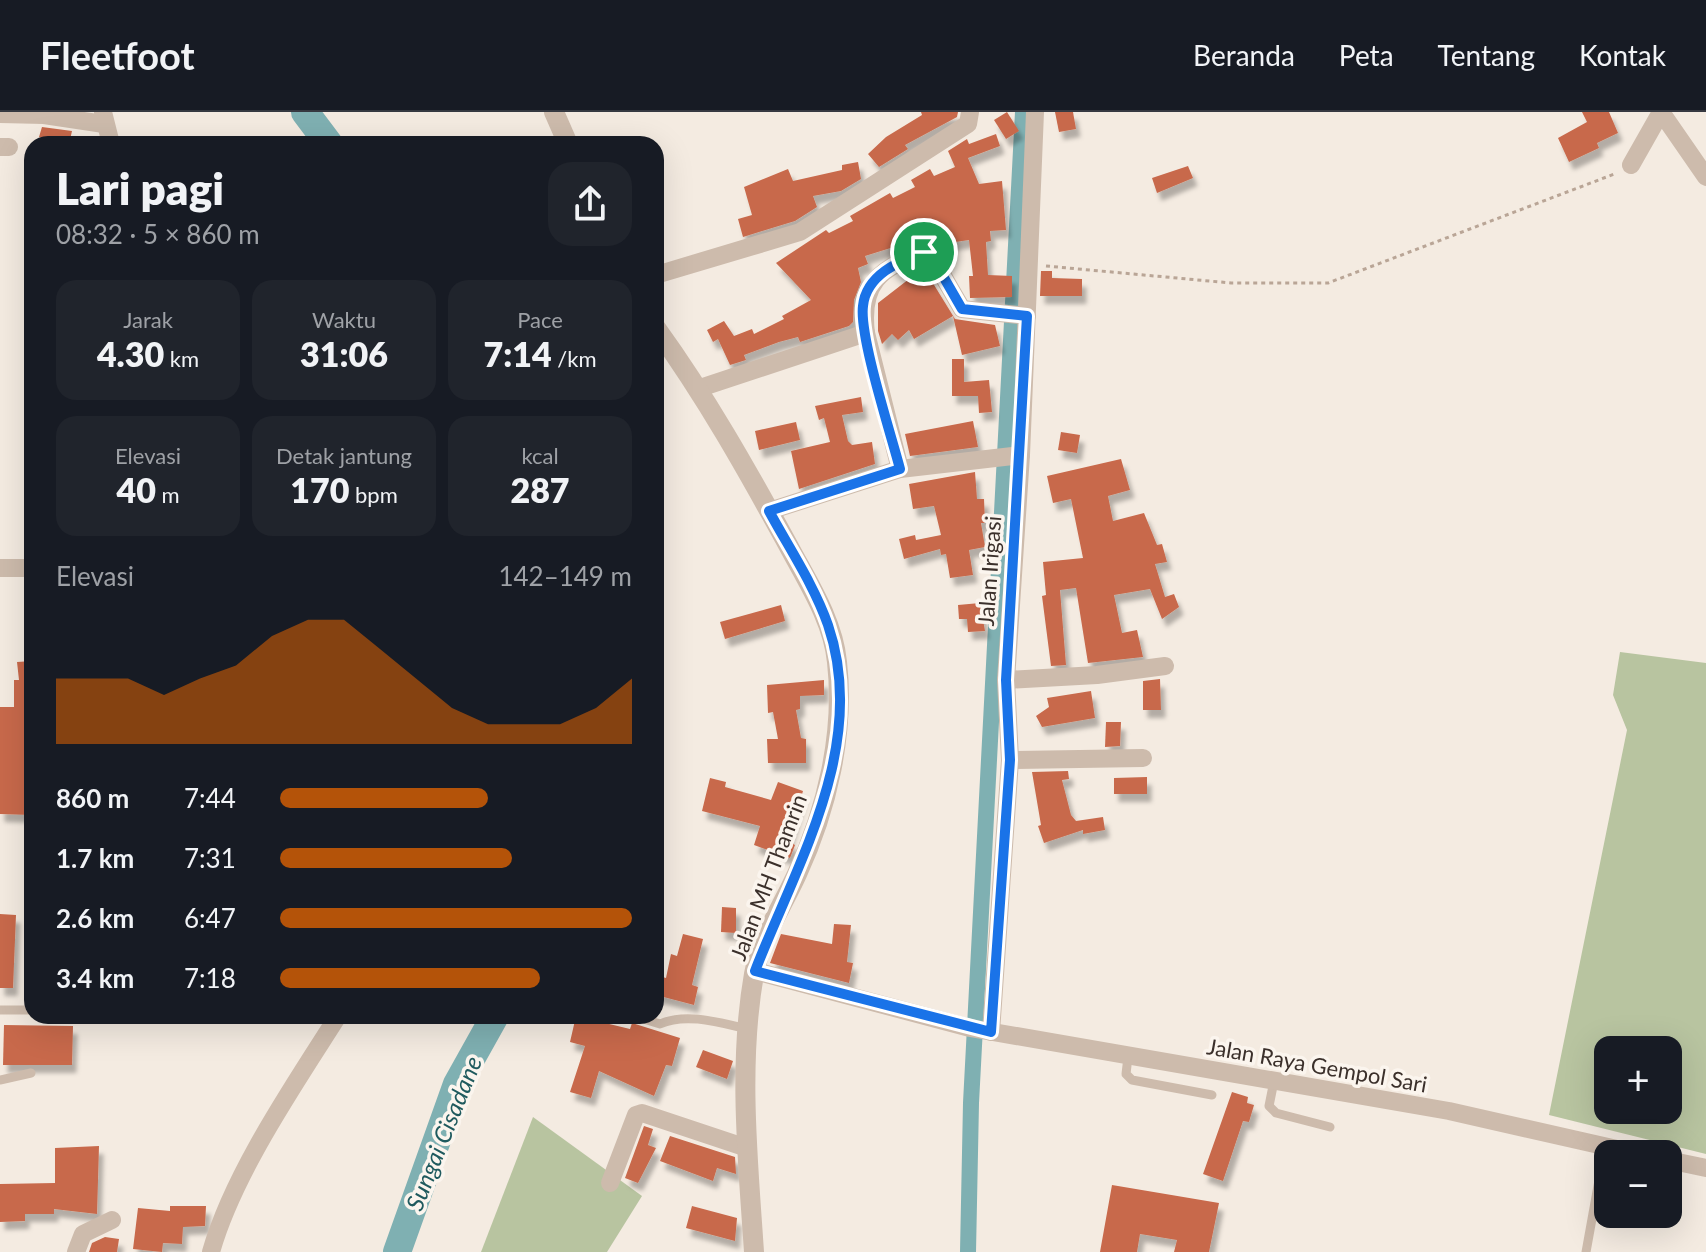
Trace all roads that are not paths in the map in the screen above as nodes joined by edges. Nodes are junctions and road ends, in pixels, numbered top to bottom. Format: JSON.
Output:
{"nodes":[{"id":1,"x":554,"y":112,"type":"edge"},
{"id":2,"x":970,"y":112,"type":"edge"},
{"id":3,"x":1035,"y":112,"type":"edge"},
{"id":4,"x":0,"y":114,"type":"edge"},
{"id":5,"x":104,"y":118,"type":"edge"},
{"id":6,"x":564,"y":136,"type":"edge"},
{"id":7,"x":1631,"y":165,"type":"road end"},
{"id":8,"x":1706,"y":177,"type":"edge"},
{"id":9,"x":664,"y":273,"type":"edge"},
{"id":10,"x":1018,"y":315,"type":"junction"},
{"id":11,"x":866,"y":333,"type":"junction"},
{"id":12,"x":664,"y":339,"type":"edge"},
{"id":13,"x":700,"y":388,"type":"junction"},
{"id":14,"x":1013,"y":455,"type":"junction"},
{"id":15,"x":900,"y":469,"type":"junction"},
{"id":16,"x":769,"y":511,"type":"junction"},
{"id":17,"x":0,"y":568,"type":"edge"},
{"id":18,"x":24,"y":568,"type":"edge"},
{"id":19,"x":1165,"y":666,"type":"dead end"},
{"id":20,"x":1006,"y":680,"type":"junction"},
{"id":21,"x":1143,"y":758,"type":"dead end"},
{"id":22,"x":1010,"y":760,"type":"junction"},
{"id":23,"x":755,"y":971,"type":"junction"},
{"id":24,"x":0,"y":1010,"type":"edge"},
{"id":25,"x":24,"y":1010,"type":"edge"},
{"id":26,"x":664,"y":1022,"type":"edge"},
{"id":27,"x":333,"y":1024,"type":"edge"},
{"id":28,"x":747,"y":1029,"type":"junction"},
{"id":29,"x":982,"y":1030,"type":"junction"},
{"id":30,"x":1128,"y":1057,"type":"junction"},
{"id":31,"x":31,"y":1073,"type":"dead end"},
{"id":32,"x":0,"y":1080,"type":"edge"},
{"id":33,"x":1274,"y":1081,"type":"junction"},
{"id":34,"x":1212,"y":1095,"type":"dead end"},
{"id":35,"x":1330,"y":1127,"type":"dead end"},
{"id":36,"x":1594,"y":1144,"type":"edge"},
{"id":37,"x":747,"y":1148,"type":"junction"},
{"id":38,"x":1682,"y":1163,"type":"edge"},
{"id":39,"x":1706,"y":1168,"type":"edge"},
{"id":40,"x":610,"y":1183,"type":"dead end"},
{"id":41,"x":1594,"y":1208,"type":"edge"},
{"id":42,"x":112,"y":1220,"type":"dead end"},
{"id":43,"x":76,"y":1252,"type":"edge"},
{"id":44,"x":211,"y":1252,"type":"edge"},
{"id":45,"x":754,"y":1252,"type":"edge"},
{"id":46,"x":1586,"y":1252,"type":"edge"}],
"edges":[{"from":1,"to":6,"type":"street"},
{"from":2,"to":9,"type":"street"},
{"from":3,"to":10,"type":"street","name":"Jalan Irigasi"},
{"from":4,"to":5,"type":"street"},
{"from":7,"to":8,"type":"street"},
{"from":10,"to":11,"type":"street"},
{"from":10,"to":14,"type":"street","name":"Jalan Irigasi"},
{"from":11,"to":13,"type":"street"},
{"from":11,"to":15,"type":"street"},
{"from":12,"to":13,"type":"street","name":"Jalan MH Thamrin"},
{"from":13,"to":16,"type":"street","name":"Jalan MH Thamrin"},
{"from":14,"to":15,"type":"street"},
{"from":14,"to":20,"type":"street","name":"Jalan Irigasi"},
{"from":15,"to":16,"type":"street"},
{"from":16,"to":23,"type":"street","name":"Jalan MH Thamrin"},
{"from":17,"to":18,"type":"street"},
{"from":19,"to":20,"type":"street"},
{"from":20,"to":22,"type":"street","name":"Jalan Irigasi"},
{"from":21,"to":22,"type":"street"},
{"from":22,"to":29,"type":"street","name":"Jalan Irigasi"},
{"from":23,"to":28,"type":"street","name":"Jalan MH Thamrin"},
{"from":23,"to":29,"type":"street","name":"Jalan Raya Gempol Sari"},
{"from":24,"to":25,"type":"lane"},
{"from":26,"to":28,"type":"lane"},
{"from":27,"to":44,"type":"street"},
{"from":28,"to":37,"type":"street","name":"Jalan MH Thamrin"},
{"from":29,"to":30,"type":"street","name":"Jalan Raya Gempol Sari"},
{"from":30,"to":33,"type":"street","name":"Jalan Raya Gempol Sari"},
{"from":30,"to":34,"type":"lane"},
{"from":31,"to":32,"type":"lane"},
{"from":33,"to":35,"type":"lane"},
{"from":33,"to":36,"type":"street","name":"Jalan Raya Gempol Sari"},
{"from":37,"to":40,"type":"street"},
{"from":37,"to":45,"type":"street","name":"Jalan MH Thamrin"},
{"from":38,"to":39,"type":"street"},
{"from":41,"to":46,"type":"lane"},
{"from":42,"to":43,"type":"street"}]}
